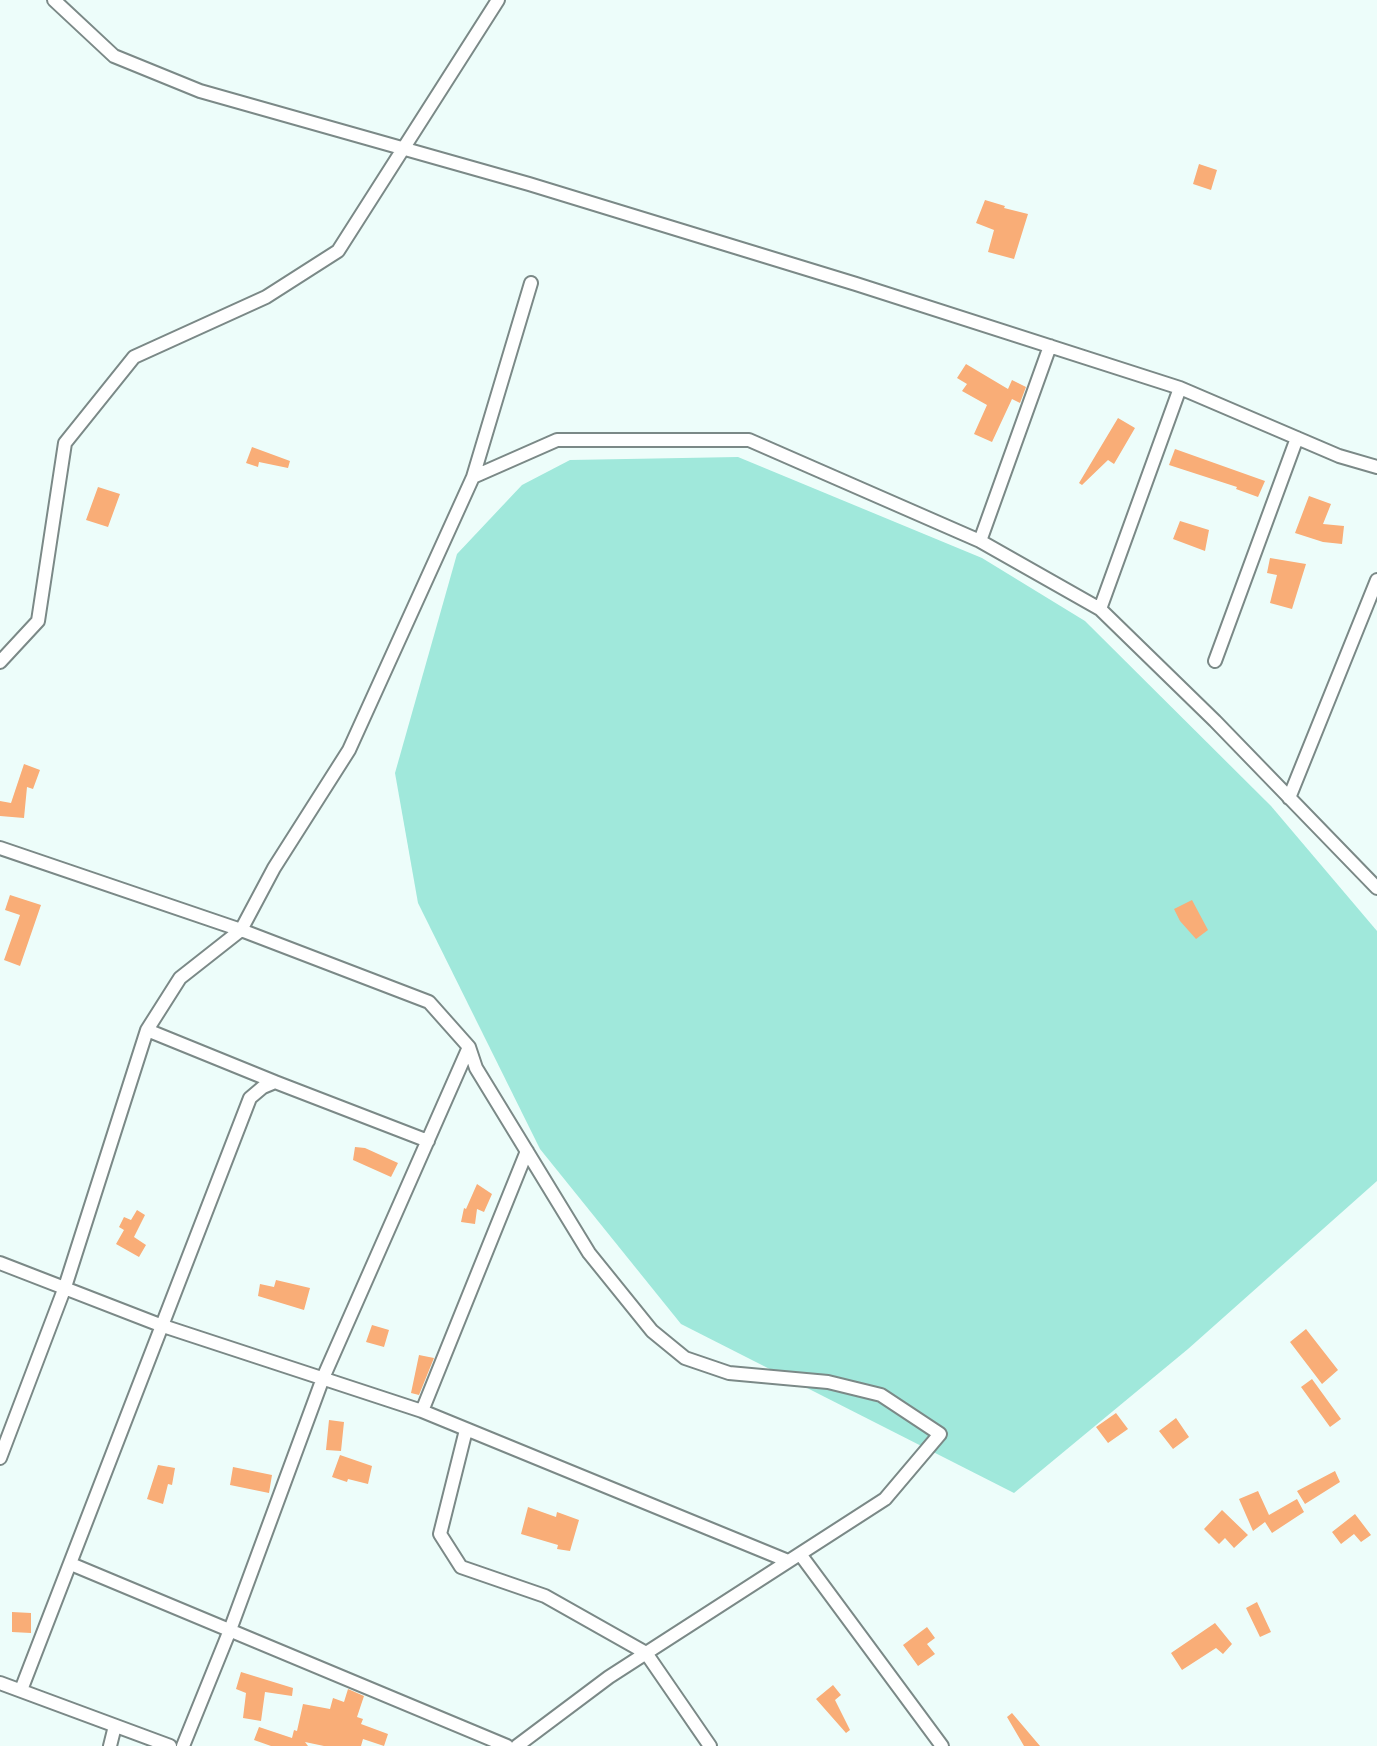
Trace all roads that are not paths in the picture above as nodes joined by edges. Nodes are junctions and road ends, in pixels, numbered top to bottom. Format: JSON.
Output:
{"nodes":[{"id":1,"x":54,"y":0,"type":"edge"},
{"id":2,"x":498,"y":0,"type":"edge"},
{"id":3,"x":403,"y":149,"type":"junction"},
{"id":4,"x":531,"y":283,"type":"dead end"},
{"id":5,"x":1050,"y":346,"type":"junction"},
{"id":6,"x":1180,"y":388,"type":"junction"},
{"id":7,"x":1297,"y":438,"type":"junction"},
{"id":8,"x":1377,"y":467,"type":"edge"},
{"id":9,"x":473,"y":477,"type":"junction"},
{"id":10,"x":980,"y":541,"type":"junction"},
{"id":11,"x":1377,"y":580,"type":"edge"},
{"id":12,"x":1100,"y":609,"type":"junction"},
{"id":13,"x":1215,"y":661,"type":"dead end"},
{"id":14,"x":0,"y":662,"type":"edge"},
{"id":15,"x":1289,"y":798,"type":"junction"},
{"id":16,"x":0,"y":848,"type":"edge"},
{"id":17,"x":1377,"y":888,"type":"edge"},
{"id":18,"x":241,"y":930,"type":"junction"},
{"id":19,"x":147,"y":1030,"type":"junction"},
{"id":20,"x":469,"y":1047,"type":"junction"},
{"id":21,"x":275,"y":1082,"type":"junction"},
{"id":22,"x":428,"y":1141,"type":"junction"},
{"id":23,"x":527,"y":1151,"type":"junction"},
{"id":24,"x":0,"y":1263,"type":"edge"},
{"id":25,"x":65,"y":1287,"type":"junction"},
{"id":26,"x":160,"y":1325,"type":"junction"},
{"id":27,"x":323,"y":1378,"type":"junction"},
{"id":28,"x":422,"y":1411,"type":"junction"},
{"id":29,"x":466,"y":1430,"type":"junction"},
{"id":30,"x":0,"y":1458,"type":"edge"},
{"id":31,"x":794,"y":1558,"type":"junction"},
{"id":32,"x":71,"y":1564,"type":"junction"},
{"id":33,"x":230,"y":1630,"type":"junction"},
{"id":34,"x":646,"y":1653,"type":"junction"},
{"id":35,"x":0,"y":1683,"type":"edge"},
{"id":36,"x":21,"y":1690,"type":"junction"},
{"id":37,"x":115,"y":1726,"type":"junction"},
{"id":38,"x":110,"y":1746,"type":"edge"},
{"id":39,"x":170,"y":1746,"type":"edge"},
{"id":40,"x":183,"y":1746,"type":"edge"},
{"id":41,"x":507,"y":1746,"type":"edge"},
{"id":42,"x":517,"y":1746,"type":"edge"},
{"id":43,"x":710,"y":1746,"type":"edge"},
{"id":44,"x":942,"y":1746,"type":"edge"}],
"edges":[{"from":1,"to":3,"type":"street"},
{"from":2,"to":3,"type":"street"},
{"from":3,"to":5,"type":"street"},
{"from":3,"to":14,"type":"street"},
{"from":4,"to":9,"type":"street"},
{"from":5,"to":6,"type":"street"},
{"from":5,"to":10,"type":"street"},
{"from":6,"to":7,"type":"street"},
{"from":6,"to":12,"type":"street"},
{"from":7,"to":8,"type":"street"},
{"from":7,"to":13,"type":"street"},
{"from":9,"to":10,"type":"street"},
{"from":9,"to":18,"type":"street"},
{"from":10,"to":12,"type":"street"},
{"from":11,"to":15,"type":"street"},
{"from":12,"to":15,"type":"street"},
{"from":15,"to":17,"type":"street"},
{"from":16,"to":18,"type":"street"},
{"from":18,"to":19,"type":"street"},
{"from":18,"to":20,"type":"street"},
{"from":19,"to":21,"type":"street"},
{"from":19,"to":25,"type":"street"},
{"from":20,"to":22,"type":"street"},
{"from":20,"to":23,"type":"street"},
{"from":21,"to":22,"type":"street"},
{"from":21,"to":26,"type":"street"},
{"from":22,"to":27,"type":"street"},
{"from":23,"to":28,"type":"street"},
{"from":23,"to":31,"type":"street"},
{"from":24,"to":25,"type":"street"},
{"from":25,"to":26,"type":"street"},
{"from":25,"to":30,"type":"street"},
{"from":26,"to":27,"type":"street"},
{"from":26,"to":32,"type":"street"},
{"from":27,"to":28,"type":"street"},
{"from":27,"to":33,"type":"street"},
{"from":28,"to":29,"type":"street"},
{"from":29,"to":31,"type":"street"},
{"from":29,"to":34,"type":"street"},
{"from":31,"to":34,"type":"street"},
{"from":31,"to":44,"type":"street"},
{"from":32,"to":33,"type":"street"},
{"from":32,"to":36,"type":"street"},
{"from":33,"to":40,"type":"street"},
{"from":33,"to":41,"type":"street"},
{"from":34,"to":42,"type":"street"},
{"from":34,"to":43,"type":"street"},
{"from":35,"to":36,"type":"street"},
{"from":36,"to":37,"type":"street"},
{"from":37,"to":38,"type":"street"},
{"from":37,"to":39,"type":"street"}]}
